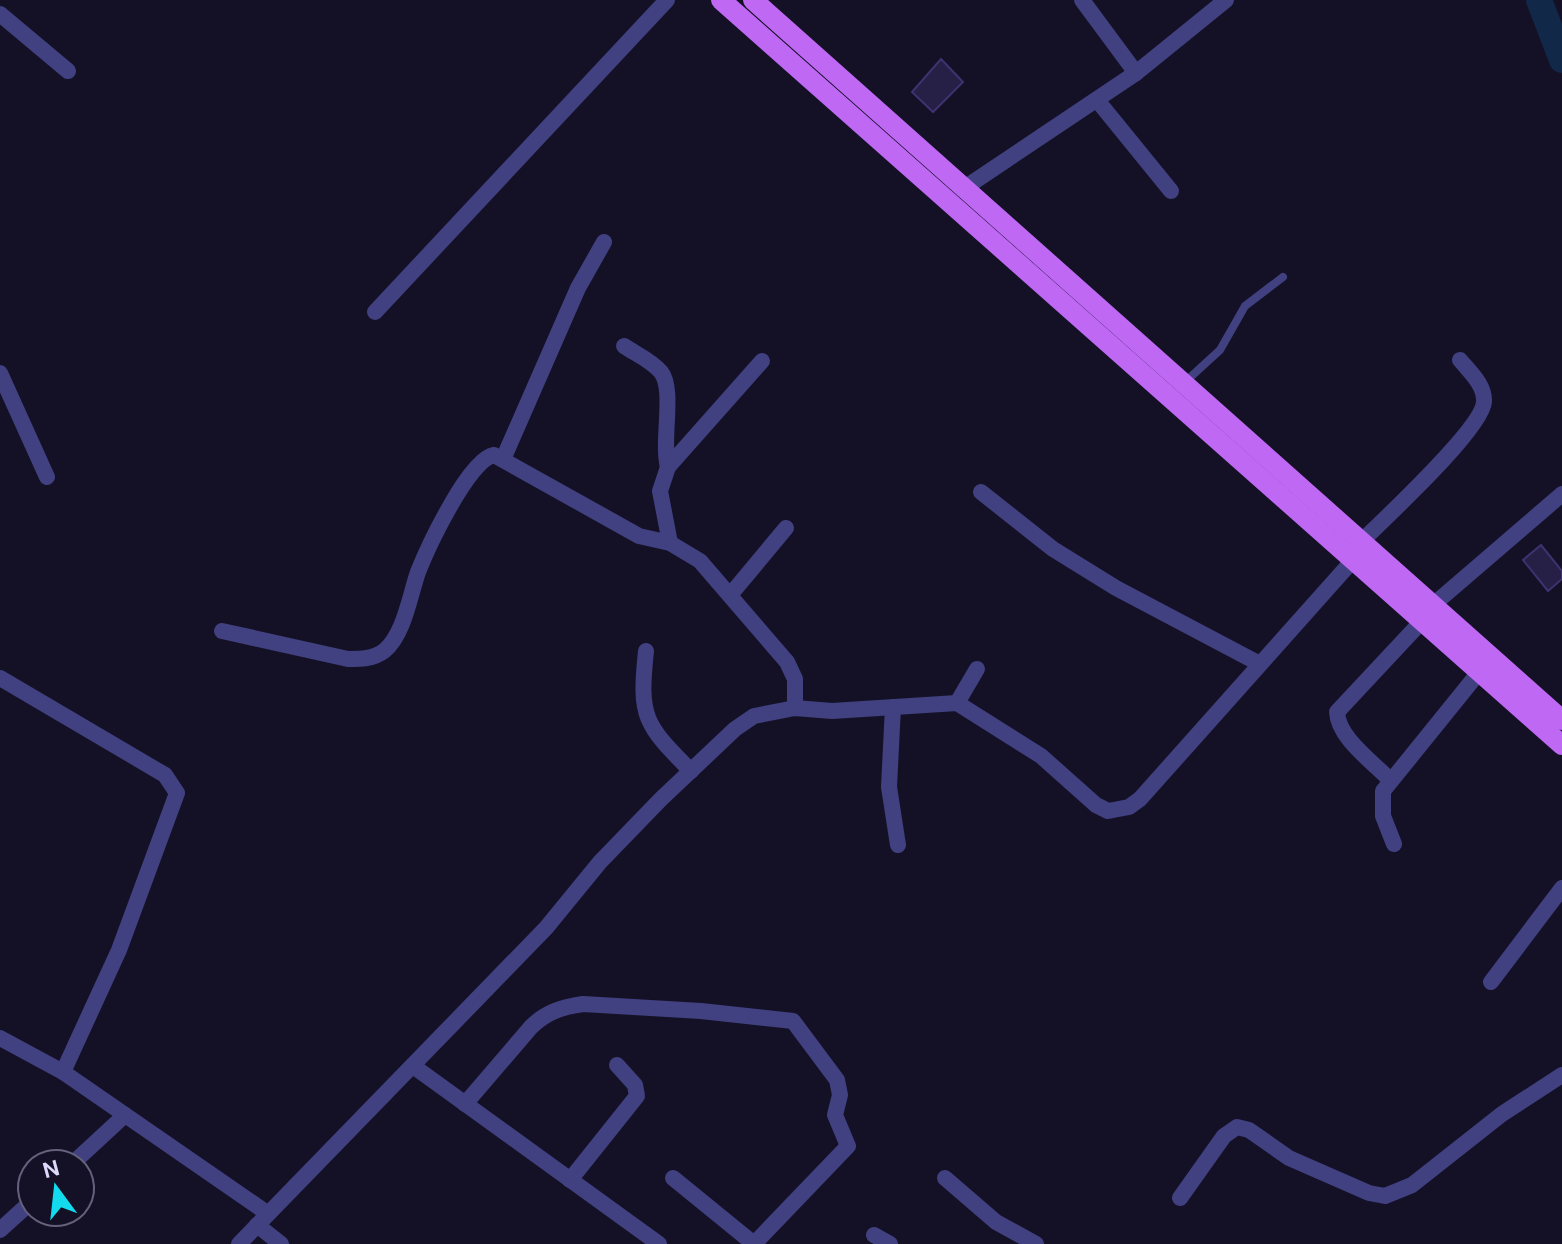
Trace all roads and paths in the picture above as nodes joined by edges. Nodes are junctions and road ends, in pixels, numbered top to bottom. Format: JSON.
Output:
{"nodes":[{"id":1,"x":667,"y":0,"type":"edge"},
{"id":2,"x":721,"y":0,"type":"edge"},
{"id":3,"x":753,"y":0,"type":"edge"},
{"id":4,"x":1082,"y":0,"type":"edge"},
{"id":5,"x":1226,"y":0,"type":"edge"},
{"id":6,"x":0,"y":14,"type":"edge"},
{"id":7,"x":68,"y":71,"type":"dead end"},
{"id":8,"x":1136,"y":73,"type":"junction"},
{"id":9,"x":1097,"y":100,"type":"junction"},
{"id":10,"x":963,"y":189,"type":"junction"},
{"id":11,"x":1171,"y":191,"type":"dead end"},
{"id":12,"x":604,"y":242,"type":"dead end"},
{"id":13,"x":1283,"y":277,"type":"dead end"},
{"id":14,"x":375,"y":312,"type":"dead end"},
{"id":15,"x":624,"y":346,"type":"dead end"},
{"id":16,"x":1460,"y":360,"type":"dead end"},
{"id":17,"x":762,"y":361,"type":"dead end"},
{"id":18,"x":0,"y":373,"type":"edge"},
{"id":19,"x":1185,"y":383,"type":"junction"},
{"id":20,"x":504,"y":457,"type":"junction"},
{"id":21,"x":668,"y":467,"type":"junction"},
{"id":22,"x":47,"y":477,"type":"dead end"},
{"id":23,"x":981,"y":492,"type":"dead end"},
{"id":24,"x":1562,"y":494,"type":"edge"},
{"id":25,"x":786,"y":528,"type":"dead end"},
{"id":26,"x":670,"y":543,"type":"junction"},
{"id":27,"x":1358,"y":550,"type":"junction"},
{"id":28,"x":731,"y":594,"type":"junction"},
{"id":29,"x":1428,"y":612,"type":"junction"},
{"id":30,"x":222,"y":631,"type":"dead end"},
{"id":31,"x":646,"y":651,"type":"dead end"},
{"id":32,"x":1258,"y":663,"type":"junction"},
{"id":33,"x":977,"y":669,"type":"dead end"},
{"id":34,"x":1480,"y":671,"type":"junction"},
{"id":35,"x":0,"y":678,"type":"edge"},
{"id":36,"x":957,"y":703,"type":"junction"},
{"id":37,"x":893,"y":707,"type":"junction"},
{"id":38,"x":795,"y":708,"type":"junction"},
{"id":39,"x":1562,"y":720,"type":"edge"},
{"id":40,"x":1562,"y":745,"type":"edge"},
{"id":41,"x":691,"y":771,"type":"junction"},
{"id":42,"x":1390,"y":780,"type":"junction"},
{"id":43,"x":1394,"y":844,"type":"dead end"},
{"id":44,"x":898,"y":845,"type":"dead end"},
{"id":45,"x":1562,"y":888,"type":"edge"},
{"id":46,"x":1491,"y":982,"type":"dead end"},
{"id":47,"x":0,"y":1038,"type":"edge"},
{"id":48,"x":617,"y":1065,"type":"dead end"},
{"id":49,"x":413,"y":1066,"type":"junction"},
{"id":50,"x":63,"y":1072,"type":"junction"},
{"id":51,"x":1562,"y":1075,"type":"edge"},
{"id":52,"x":465,"y":1104,"type":"junction"},
{"id":53,"x":125,"y":1115,"type":"junction"},
{"id":54,"x":89,"y":1148,"type":"edge"},
{"id":55,"x":673,"y":1178,"type":"dead end"},
{"id":56,"x":945,"y":1178,"type":"dead end"},
{"id":57,"x":570,"y":1180,"type":"junction"},
{"id":58,"x":1180,"y":1198,"type":"dead end"},
{"id":59,"x":16,"y":1216,"type":"edge"},
{"id":60,"x":262,"y":1219,"type":"junction"},
{"id":61,"x":0,"y":1230,"type":"edge"},
{"id":62,"x":874,"y":1235,"type":"dead end"},
{"id":63,"x":239,"y":1244,"type":"edge"},
{"id":64,"x":281,"y":1244,"type":"edge"},
{"id":65,"x":659,"y":1244,"type":"edge"},
{"id":66,"x":754,"y":1244,"type":"edge"},
{"id":67,"x":890,"y":1244,"type":"edge"},
{"id":68,"x":1036,"y":1244,"type":"edge"}],
"edges":[{"from":1,"to":14,"type":"street"},
{"from":2,"to":27,"type":"main road"},
{"from":3,"to":10,"type":"main road"},
{"from":4,"to":8,"type":"street"},
{"from":5,"to":8,"type":"street"},
{"from":6,"to":7,"type":"street"},
{"from":8,"to":9,"type":"street"},
{"from":9,"to":10,"type":"street"},
{"from":9,"to":11,"type":"street"},
{"from":10,"to":19,"type":"main road"},
{"from":12,"to":20,"type":"street"},
{"from":13,"to":19,"type":"lane"},
{"from":15,"to":21,"type":"street"},
{"from":16,"to":27,"type":"street"},
{"from":17,"to":21,"type":"street"},
{"from":18,"to":22,"type":"street"},
{"from":19,"to":27,"type":"main road"},
{"from":20,"to":26,"type":"street"},
{"from":20,"to":30,"type":"street"},
{"from":21,"to":26,"type":"street"},
{"from":23,"to":32,"type":"street"},
{"from":24,"to":29,"type":"street"},
{"from":25,"to":28,"type":"street"},
{"from":26,"to":28,"type":"street"},
{"from":27,"to":29,"type":"main road"},
{"from":27,"to":32,"type":"street"},
{"from":28,"to":38,"type":"street"},
{"from":29,"to":34,"type":"main road"},
{"from":29,"to":39,"type":"main road"},
{"from":29,"to":42,"type":"street"},
{"from":31,"to":41,"type":"street"},
{"from":32,"to":36,"type":"street"},
{"from":33,"to":36,"type":"street"},
{"from":34,"to":40,"type":"main road"},
{"from":34,"to":42,"type":"street"},
{"from":35,"to":50,"type":"street"},
{"from":36,"to":37,"type":"street"},
{"from":37,"to":38,"type":"street"},
{"from":37,"to":44,"type":"street"},
{"from":38,"to":41,"type":"street"},
{"from":41,"to":49,"type":"street"},
{"from":42,"to":43,"type":"street"},
{"from":45,"to":46,"type":"street"},
{"from":47,"to":50,"type":"street"},
{"from":48,"to":57,"type":"street"},
{"from":49,"to":52,"type":"street"},
{"from":49,"to":60,"type":"street"},
{"from":50,"to":53,"type":"street"},
{"from":51,"to":58,"type":"street"},
{"from":52,"to":57,"type":"street"},
{"from":52,"to":66,"type":"street"},
{"from":53,"to":54,"type":"street"},
{"from":53,"to":60,"type":"street"},
{"from":55,"to":66,"type":"street"},
{"from":56,"to":68,"type":"street"},
{"from":57,"to":65,"type":"street"},
{"from":59,"to":61,"type":"street"},
{"from":60,"to":63,"type":"street"},
{"from":60,"to":64,"type":"street"},
{"from":62,"to":67,"type":"street"}]}
